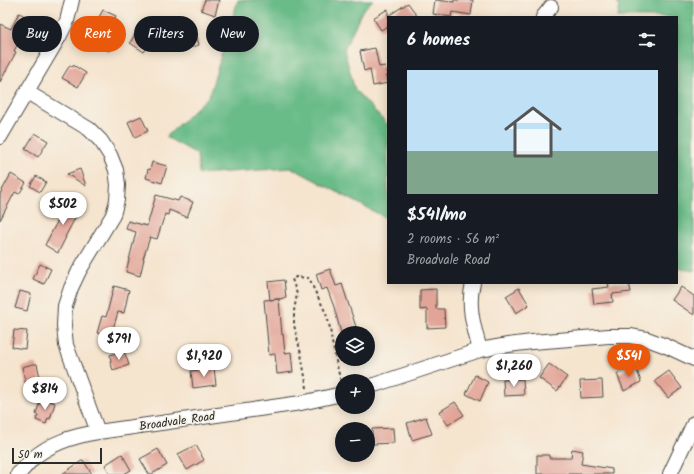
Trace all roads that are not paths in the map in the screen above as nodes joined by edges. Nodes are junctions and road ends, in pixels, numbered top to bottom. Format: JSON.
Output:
{"nodes":[{"id":1,"x":72,"y":0,"type":"edge"},
{"id":2,"x":26,"y":92,"type":"junction"},
{"id":3,"x":0,"y":137,"type":"edge"},
{"id":4,"x":473,"y":284,"type":"edge"},
{"id":5,"x":480,"y":350,"type":"junction"},
{"id":6,"x":694,"y":359,"type":"edge"},
{"id":7,"x":375,"y":385,"type":"edge"},
{"id":8,"x":335,"y":395,"type":"edge"},
{"id":9,"x":694,"y":423,"type":"edge"},
{"id":10,"x":98,"y":432,"type":"junction"},
{"id":11,"x":20,"y":473,"type":"edge"},
{"id":12,"x":670,"y":474,"type":"edge"}],
"edges":[{"from":1,"to":2,"type":"street"},
{"from":2,"to":3,"type":"street"},
{"from":2,"to":10,"type":"street"},
{"from":4,"to":5,"type":"street"},
{"from":5,"to":6,"type":"street"},
{"from":5,"to":7,"type":"street"},
{"from":8,"to":10,"type":"street","name":"Broadvale Road"},
{"from":9,"to":12,"type":"street"},
{"from":10,"to":11,"type":"street","name":"Broadvale Road"}]}
